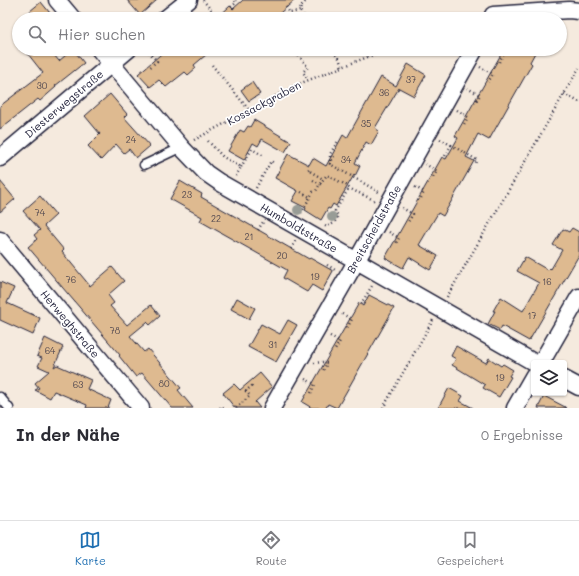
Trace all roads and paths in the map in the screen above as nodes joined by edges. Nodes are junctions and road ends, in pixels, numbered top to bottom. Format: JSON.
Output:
{"nodes":[{"id":1,"x":57,"y":0,"type":"edge"},
{"id":2,"x":189,"y":0,"type":"edge"},
{"id":3,"x":202,"y":0,"type":"edge"},
{"id":4,"x":235,"y":0,"type":"edge"},
{"id":5,"x":307,"y":0,"type":"edge"},
{"id":6,"x":499,"y":0,"type":"edge"},
{"id":7,"x":232,"y":7,"type":"dead end"},
{"id":8,"x":286,"y":7,"type":"dead end"},
{"id":9,"x":579,"y":11,"type":"edge"},
{"id":10,"x":67,"y":12,"type":"edge"},
{"id":11,"x":174,"y":12,"type":"edge"},
{"id":12,"x":212,"y":12,"type":"edge"},
{"id":13,"x":289,"y":12,"type":"edge"},
{"id":14,"x":300,"y":12,"type":"edge"},
{"id":15,"x":494,"y":12,"type":"edge"},
{"id":16,"x":547,"y":12,"type":"edge"},
{"id":17,"x":105,"y":56,"type":"edge"},
{"id":18,"x":121,"y":56,"type":"edge"},
{"id":19,"x":152,"y":56,"type":"edge"},
{"id":20,"x":298,"y":56,"type":"edge"},
{"id":21,"x":337,"y":56,"type":"edge"},
{"id":22,"x":370,"y":56,"type":"edge"},
{"id":23,"x":475,"y":56,"type":"edge"},
{"id":24,"x":502,"y":56,"type":"edge"},
{"id":25,"x":499,"y":62,"type":"dead end"},
{"id":26,"x":112,"y":64,"type":"junction"},
{"id":27,"x":212,"y":65,"type":"dead end"},
{"id":28,"x":342,"y":67,"type":"junction"},
{"id":29,"x":149,"y":68,"type":"dead end"},
{"id":30,"x":579,"y":68,"type":"edge"},
{"id":31,"x":308,"y":80,"type":"dead end"},
{"id":32,"x":488,"y":82,"type":"dead end"},
{"id":33,"x":462,"y":86,"type":"dead end"},
{"id":34,"x":564,"y":94,"type":"junction"},
{"id":35,"x":579,"y":102,"type":"edge"},
{"id":36,"x":475,"y":103,"type":"dead end"},
{"id":37,"x":450,"y":107,"type":"dead end"},
{"id":38,"x":249,"y":110,"type":"junction"},
{"id":39,"x":463,"y":126,"type":"dead end"},
{"id":40,"x":434,"y":135,"type":"dead end"},
{"id":41,"x":208,"y":141,"type":"dead end"},
{"id":42,"x":338,"y":141,"type":"dead end"},
{"id":43,"x":451,"y":145,"type":"junction"},
{"id":44,"x":184,"y":146,"type":"junction"},
{"id":45,"x":264,"y":156,"type":"dead end"},
{"id":46,"x":334,"y":156,"type":"dead end"},
{"id":47,"x":0,"y":158,"type":"edge"},
{"id":48,"x":444,"y":158,"type":"dead end"},
{"id":49,"x":420,"y":161,"type":"dead end"},
{"id":50,"x":475,"y":163,"type":"dead end"},
{"id":51,"x":275,"y":164,"type":"dead end"},
{"id":52,"x":330,"y":164,"type":"junction"},
{"id":53,"x":144,"y":166,"type":"dead end"},
{"id":54,"x":241,"y":167,"type":"junction"},
{"id":55,"x":309,"y":169,"type":"dead end"},
{"id":56,"x":323,"y":179,"type":"junction"},
{"id":57,"x":233,"y":180,"type":"dead end"},
{"id":58,"x":313,"y":180,"type":"dead end"},
{"id":59,"x":432,"y":180,"type":"dead end"},
{"id":60,"x":321,"y":184,"type":"junction"},
{"id":61,"x":413,"y":186,"type":"dead end"},
{"id":62,"x":349,"y":188,"type":"junction"},
{"id":63,"x":301,"y":192,"type":"dead end"},
{"id":64,"x":253,"y":193,"type":"dead end"},
{"id":65,"x":383,"y":194,"type":"dead end"},
{"id":66,"x":311,"y":196,"type":"junction"},
{"id":67,"x":420,"y":200,"type":"dead end"},
{"id":68,"x":378,"y":203,"type":"dead end"},
{"id":69,"x":396,"y":204,"type":"dead end"},
{"id":70,"x":301,"y":213,"type":"junction"},
{"id":71,"x":299,"y":216,"type":"dead end"},
{"id":72,"x":308,"y":216,"type":"dead end"},
{"id":73,"x":408,"y":222,"type":"dead end"},
{"id":74,"x":320,"y":223,"type":"dead end"},
{"id":75,"x":261,"y":226,"type":"dead end"},
{"id":76,"x":258,"y":230,"type":"dead end"},
{"id":77,"x":388,"y":232,"type":"dead end"},
{"id":78,"x":0,"y":240,"type":"edge"},
{"id":79,"x":396,"y":243,"type":"dead end"},
{"id":80,"x":294,"y":244,"type":"dead end"},
{"id":81,"x":291,"y":249,"type":"dead end"},
{"id":82,"x":357,"y":260,"type":"junction"},
{"id":83,"x":327,"y":266,"type":"dead end"},
{"id":84,"x":332,"y":268,"type":"dead end"},
{"id":85,"x":374,"y":281,"type":"dead end"},
{"id":86,"x":579,"y":297,"type":"edge"},
{"id":87,"x":446,"y":298,"type":"dead end"},
{"id":88,"x":361,"y":304,"type":"dead end"},
{"id":89,"x":336,"y":310,"type":"dead end"},
{"id":90,"x":436,"y":316,"type":"dead end"},
{"id":91,"x":347,"y":328,"type":"dead end"},
{"id":92,"x":329,"y":335,"type":"dead end"},
{"id":93,"x":335,"y":350,"type":"dead end"},
{"id":94,"x":543,"y":360,"type":"edge"},
{"id":95,"x":531,"y":361,"type":"edge"},
{"id":96,"x":310,"y":364,"type":"dead end"},
{"id":97,"x":323,"y":371,"type":"dead end"},
{"id":98,"x":300,"y":375,"type":"dead end"},
{"id":99,"x":531,"y":380,"type":"edge"},
{"id":100,"x":567,"y":381,"type":"edge"},
{"id":101,"x":254,"y":384,"type":"dead end"},
{"id":102,"x":579,"y":387,"type":"edge"},
{"id":103,"x":310,"y":393,"type":"dead end"},
{"id":104,"x":0,"y":397,"type":"edge"},
{"id":105,"x":9,"y":408,"type":"edge"},
{"id":106,"x":141,"y":408,"type":"edge"},
{"id":107,"x":220,"y":408,"type":"edge"},
{"id":108,"x":223,"y":408,"type":"edge"},
{"id":109,"x":236,"y":408,"type":"edge"},
{"id":110,"x":272,"y":408,"type":"edge"},
{"id":111,"x":383,"y":408,"type":"edge"},
{"id":112,"x":516,"y":408,"type":"edge"}],
"edges":[{"from":1,"to":10,"type":"street"},
{"from":2,"to":11,"type":"street"},
{"from":3,"to":12,"type":"path"},
{"from":4,"to":7,"type":"path"},
{"from":5,"to":14,"type":"path"},
{"from":6,"to":15,"type":"street"},
{"from":8,"to":13,"type":"path"},
{"from":9,"to":16,"type":"street"},
{"from":17,"to":26,"type":"street","name":"Humboldtstraße"},
{"from":18,"to":26,"type":"street","name":"Diesterwegstraße"},
{"from":19,"to":29,"type":"path"},
{"from":20,"to":31,"type":"path"},
{"from":21,"to":28,"type":"path"},
{"from":22,"to":28,"type":"path","name":"Kossackgraben"},
{"from":23,"to":32,"type":"path"},
{"from":23,"to":82,"type":"street","name":"Breitscheidstraße"},
{"from":24,"to":25,"type":"path"},
{"from":26,"to":44,"type":"street","name":"Humboldtstraße"},
{"from":26,"to":47,"type":"street","name":"Diesterwegstraße"},
{"from":27,"to":38,"type":"path"},
{"from":28,"to":38,"type":"path","name":"Kossackgraben"},
{"from":30,"to":34,"type":"path"},
{"from":33,"to":36,"type":"path"},
{"from":34,"to":35,"type":"path"},
{"from":34,"to":87,"type":"path"},
{"from":37,"to":39,"type":"path"},
{"from":38,"to":44,"type":"path","name":"Kossackgraben"},
{"from":40,"to":43,"type":"path"},
{"from":41,"to":54,"type":"path"},
{"from":42,"to":52,"type":"path"},
{"from":43,"to":48,"type":"path"},
{"from":43,"to":50,"type":"path"},
{"from":44,"to":53,"type":"lane"},
{"from":44,"to":82,"type":"street","name":"Humboldtstraße"},
{"from":45,"to":54,"type":"path"},
{"from":46,"to":52,"type":"path"},
{"from":49,"to":59,"type":"path"},
{"from":51,"to":64,"type":"path"},
{"from":52,"to":65,"type":"path"},
{"from":54,"to":57,"type":"path"},
{"from":55,"to":56,"type":"path"},
{"from":56,"to":60,"type":"path"},
{"from":56,"to":62,"type":"path"},
{"from":58,"to":60,"type":"path"},
{"from":60,"to":66,"type":"path"},
{"from":61,"to":67,"type":"path"},
{"from":62,"to":68,"type":"path"},
{"from":62,"to":74,"type":"path"},
{"from":63,"to":66,"type":"path"},
{"from":66,"to":70,"type":"path"},
{"from":69,"to":73,"type":"path"},
{"from":70,"to":71,"type":"path"},
{"from":70,"to":72,"type":"path"},
{"from":75,"to":76,"type":"path"},
{"from":77,"to":79,"type":"path"},
{"from":78,"to":106,"type":"street","name":"Herweghstraße"},
{"from":80,"to":81,"type":"path"},
{"from":82,"to":95,"type":"street","name":"Humboldtstraße"},
{"from":82,"to":110,"type":"street","name":"Breitscheidstraße"},
{"from":83,"to":84,"type":"path"},
{"from":85,"to":88,"type":"path"},
{"from":86,"to":94,"type":"street"},
{"from":89,"to":91,"type":"path"},
{"from":90,"to":111,"type":"path"},
{"from":92,"to":93,"type":"path"},
{"from":96,"to":97,"type":"path"},
{"from":98,"to":103,"type":"path"},
{"from":99,"to":112,"type":"street"},
{"from":100,"to":102,"type":"street"},
{"from":101,"to":109,"type":"path"},
{"from":104,"to":105,"type":"lane"},
{"from":107,"to":108,"type":"path"}]}
